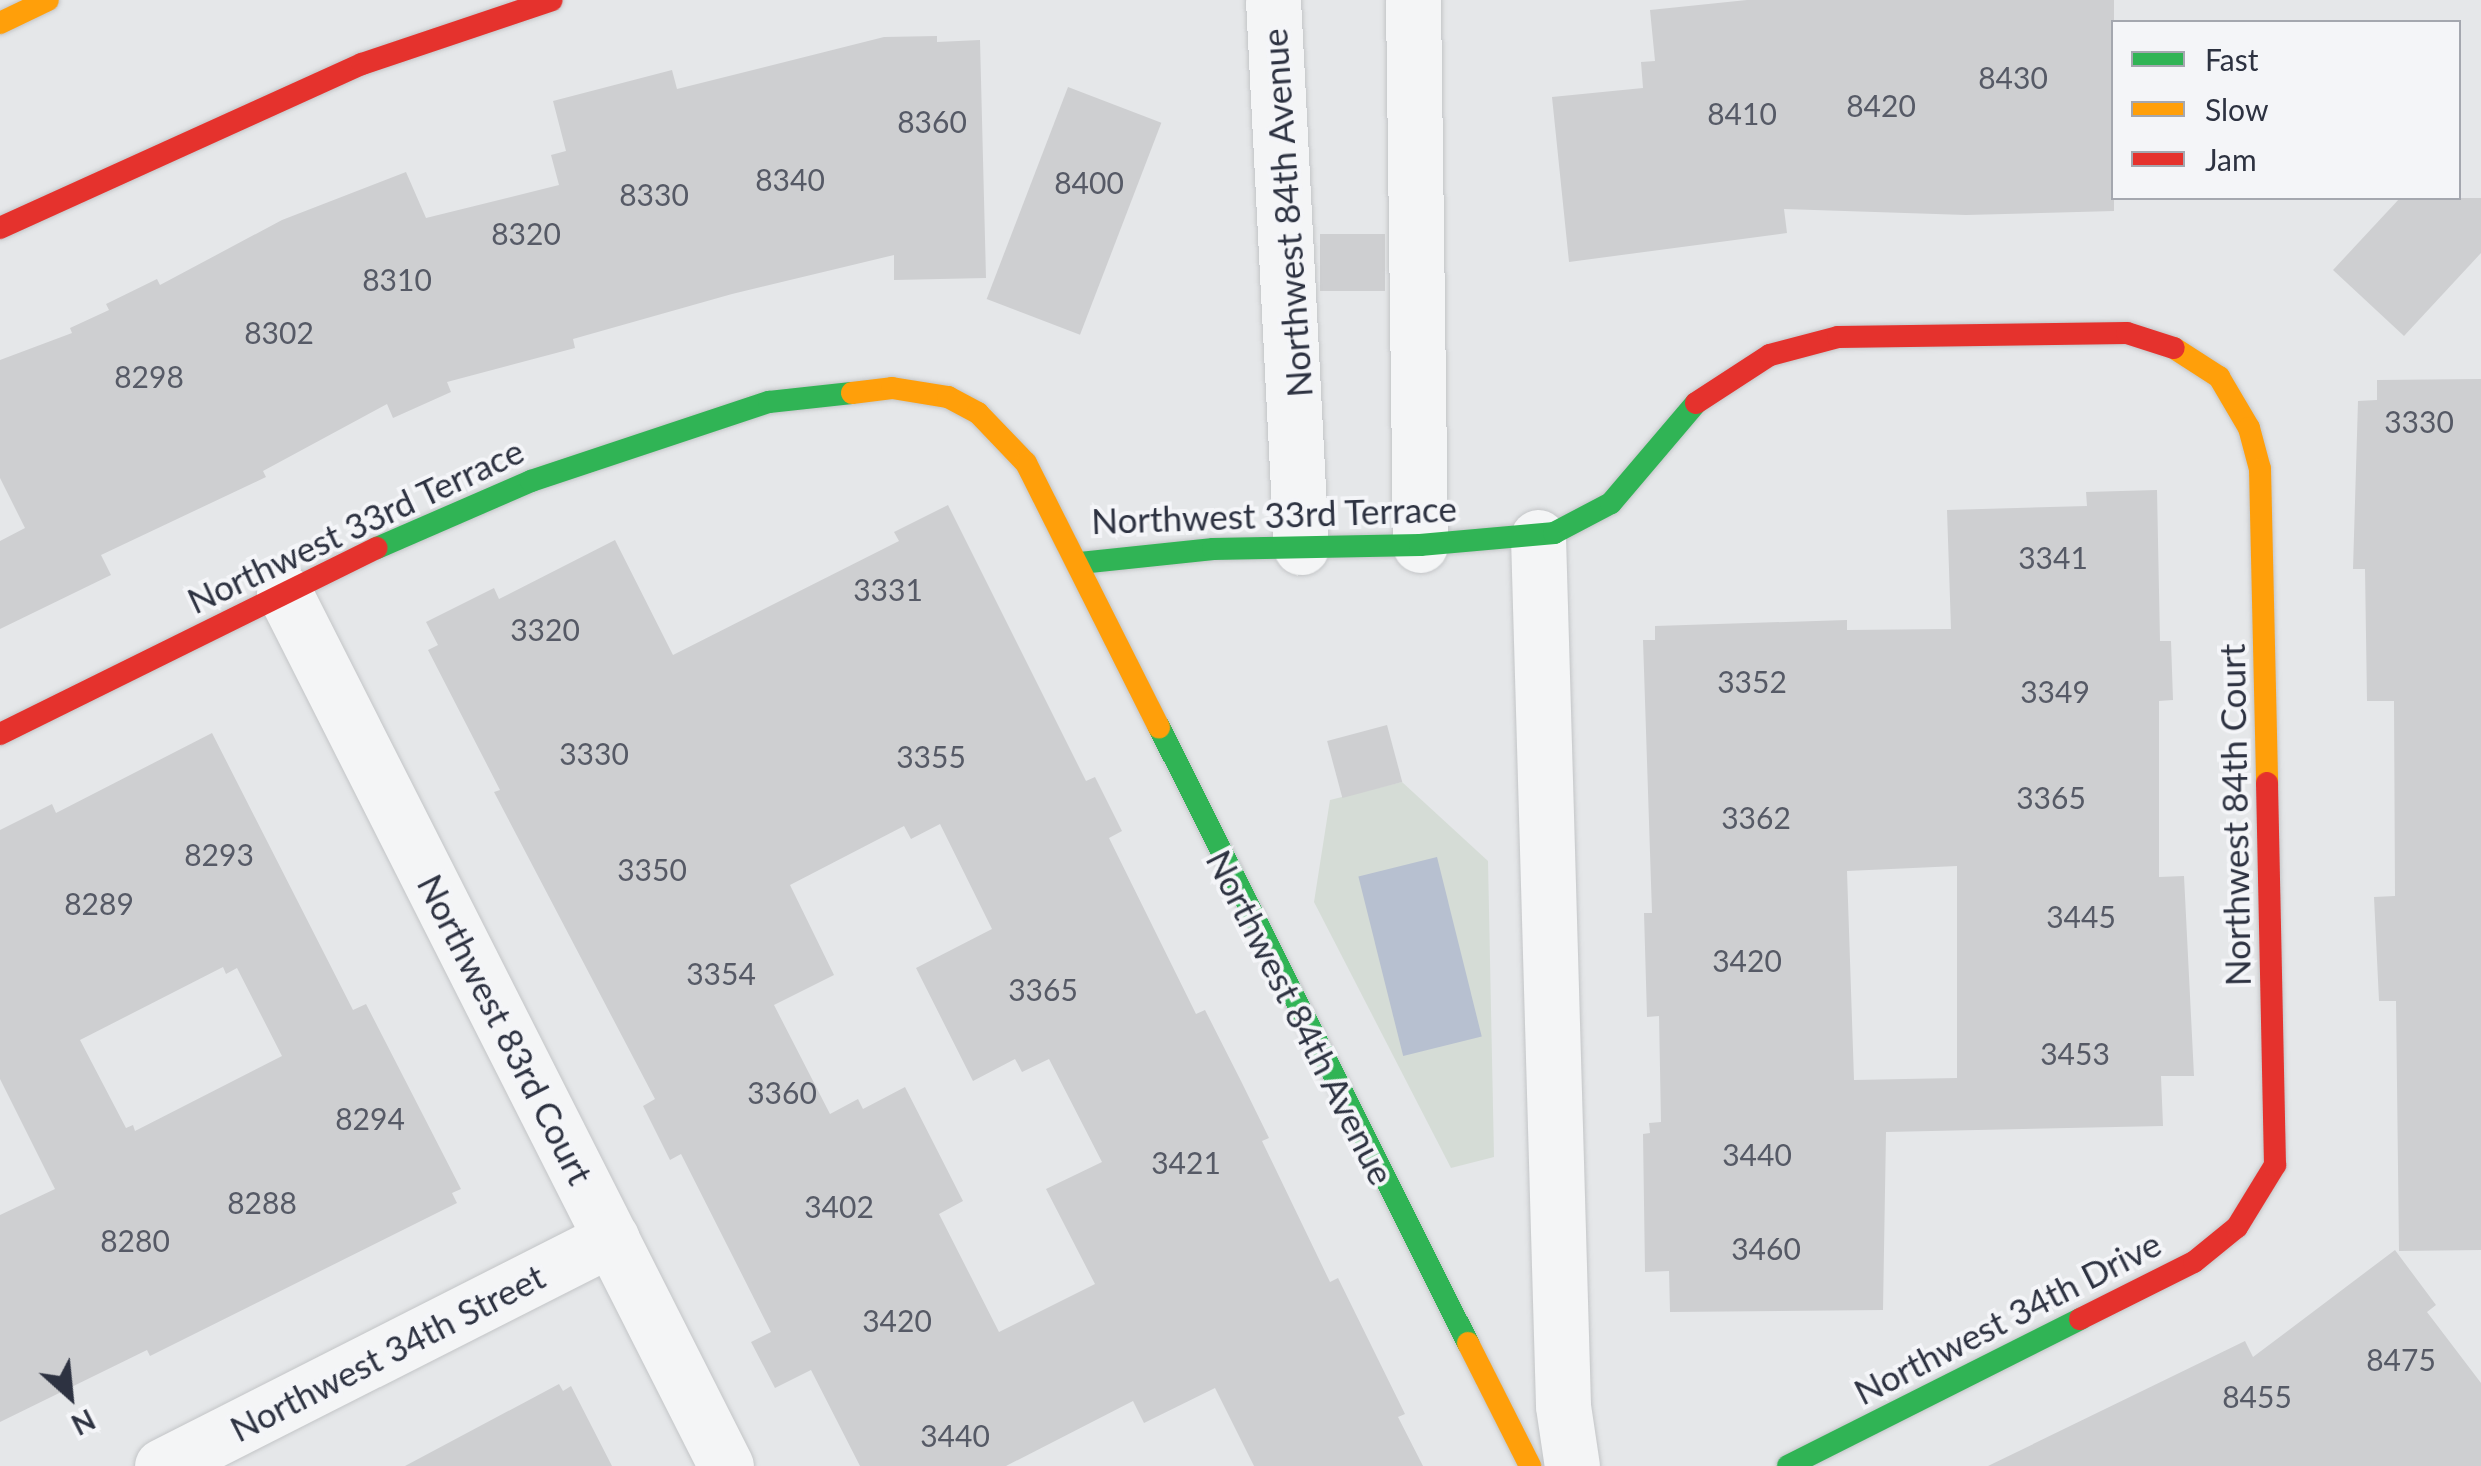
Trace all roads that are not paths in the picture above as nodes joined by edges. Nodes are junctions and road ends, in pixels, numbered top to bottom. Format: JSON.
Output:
{"nodes":[{"id":1,"x":48,"y":0,"type":"edge"},
{"id":2,"x":552,"y":0,"type":"edge"},
{"id":3,"x":1273,"y":0,"type":"edge"},
{"id":4,"x":1413,"y":0,"type":"edge"},
{"id":5,"x":0,"y":23,"type":"edge"},
{"id":6,"x":0,"y":228,"type":"edge"},
{"id":7,"x":2241,"y":409,"type":"joint"},
{"id":8,"x":1538,"y":538,"type":"junction"},
{"id":9,"x":1301,"y":546,"type":"junction"},
{"id":10,"x":1420,"y":546,"type":"junction"},
{"id":11,"x":1080,"y":563,"type":"junction"},
{"id":12,"x":284,"y":592,"type":"junction"},
{"id":13,"x":0,"y":734,"type":"edge"},
{"id":14,"x":2247,"y":1214,"type":"joint"},
{"id":15,"x":612,"y":1238,"type":"junction"},
{"id":16,"x":162,"y":1466,"type":"edge"},
{"id":17,"x":726,"y":1466,"type":"edge"},
{"id":18,"x":1530,"y":1466,"type":"edge"},
{"id":19,"x":1572,"y":1466,"type":"edge"},
{"id":20,"x":1788,"y":1466,"type":"edge"}],
"edges":[{"from":1,"to":5,"type":"street"},
{"from":2,"to":6,"type":"street"},
{"from":3,"to":9,"type":"street","name":"Northwest 84th Avenue"},
{"from":4,"to":10,"type":"street"},
{"from":7,"to":8,"type":"street","name":"Northwest 33rd Terrace"},
{"from":7,"to":14,"type":"street","name":"Northwest 84th Court"},
{"from":8,"to":10,"type":"street","name":"Northwest 33rd Terrace"},
{"from":8,"to":19,"type":"street"},
{"from":9,"to":10,"type":"street","name":"Northwest 33rd Terrace"},
{"from":9,"to":11,"type":"street","name":"Northwest 33rd Terrace"},
{"from":11,"to":12,"type":"street","name":"Northwest 33rd Terrace"},
{"from":11,"to":18,"type":"street","name":"Northwest 84th Avenue"},
{"from":12,"to":13,"type":"street","name":"Northwest 33rd Terrace"},
{"from":12,"to":15,"type":"street","name":"Northwest 83rd Court"},
{"from":14,"to":20,"type":"street","name":"Northwest 34th Drive"},
{"from":15,"to":16,"type":"street","name":"Northwest 34th Street"},
{"from":15,"to":17,"type":"street","name":"Northwest 83rd Court"}]}
